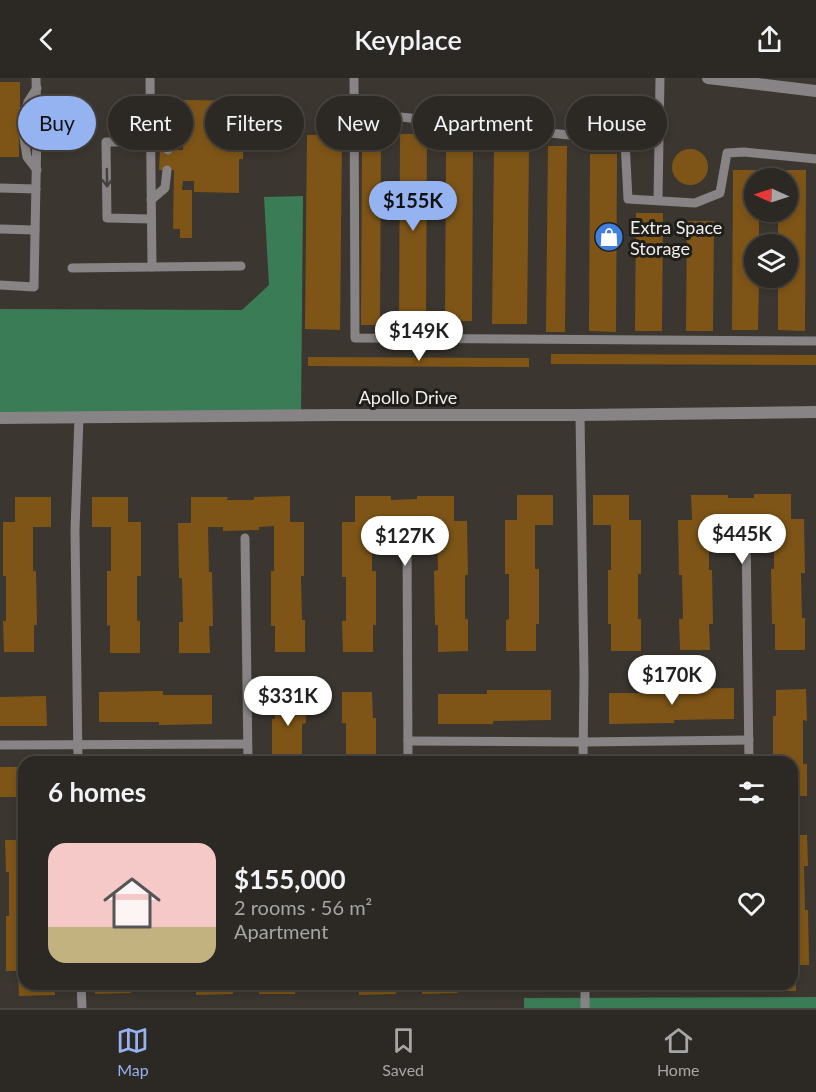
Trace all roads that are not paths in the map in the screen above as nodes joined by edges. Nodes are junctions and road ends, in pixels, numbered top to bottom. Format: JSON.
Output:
{"nodes":[{"id":1,"x":36,"y":78,"type":"edge"},
{"id":2,"x":150,"y":78,"type":"edge"},
{"id":3,"x":354,"y":78,"type":"edge"},
{"id":4,"x":660,"y":78,"type":"edge"},
{"id":5,"x":708,"y":78,"type":"edge"},
{"id":6,"x":726,"y":79,"type":"edge"},
{"id":7,"x":782,"y":82,"type":"edge"},
{"id":8,"x":37,"y":88,"type":"junction"},
{"id":9,"x":816,"y":91,"type":"edge"},
{"id":10,"x":32,"y":96,"type":"edge"},
{"id":11,"x":150,"y":96,"type":"edge"},
{"id":12,"x":354,"y":96,"type":"edge"},
{"id":13,"x":401,"y":117,"type":"edge"},
{"id":14,"x":108,"y":142,"type":"edge"},
{"id":15,"x":26,"y":150,"type":"edge"},
{"id":16,"x":150,"y":150,"type":"edge"},
{"id":17,"x":354,"y":150,"type":"edge"},
{"id":18,"x":816,"y":159,"type":"edge"},
{"id":19,"x":37,"y":170,"type":"junction"},
{"id":20,"x":167,"y":170,"type":"dead end"},
{"id":21,"x":0,"y":188,"type":"edge"},
{"id":22,"x":36,"y":189,"type":"junction"},
{"id":23,"x":151,"y":200,"type":"junction"},
{"id":24,"x":658,"y":200,"type":"junction"},
{"id":25,"x":151,"y":219,"type":"junction"},
{"id":26,"x":0,"y":230,"type":"edge"},
{"id":27,"x":35,"y":230,"type":"junction"},
{"id":28,"x":241,"y":266,"type":"dead end"},
{"id":29,"x":152,"y":267,"type":"junction"},
{"id":30,"x":72,"y":268,"type":"dead end"},
{"id":31,"x":0,"y":285,"type":"edge"},
{"id":32,"x":816,"y":341,"type":"edge"},
{"id":33,"x":816,"y":411,"type":"edge"},
{"id":34,"x":580,"y":415,"type":"junction"},
{"id":35,"x":79,"y":417,"type":"junction"},
{"id":36,"x":0,"y":418,"type":"edge"},
{"id":37,"x":746,"y":532,"type":"dead end"},
{"id":38,"x":407,"y":535,"type":"dead end"},
{"id":39,"x":245,"y":538,"type":"dead end"},
{"id":40,"x":749,"y":740,"type":"junction"},
{"id":41,"x":408,"y":741,"type":"junction"},
{"id":42,"x":583,"y":742,"type":"junction"},
{"id":43,"x":78,"y":744,"type":"junction"},
{"id":44,"x":247,"y":744,"type":"junction"},
{"id":45,"x":0,"y":745,"type":"edge"},
{"id":46,"x":78,"y":756,"type":"edge"},
{"id":47,"x":248,"y":756,"type":"edge"},
{"id":48,"x":408,"y":756,"type":"edge"},
{"id":49,"x":583,"y":756,"type":"edge"},
{"id":50,"x":749,"y":756,"type":"edge"},
{"id":51,"x":81,"y":990,"type":"edge"},
{"id":52,"x":585,"y":990,"type":"edge"},
{"id":53,"x":81,"y":1008,"type":"edge"},
{"id":54,"x":585,"y":1008,"type":"edge"}],
"edges":[{"from":1,"to":8,"type":"lane"},
{"from":2,"to":11,"type":"lane"},
{"from":3,"to":12,"type":"lane"},
{"from":4,"to":24,"type":"lane"},
{"from":5,"to":6,"type":"street"},
{"from":6,"to":7,"type":"street"},
{"from":7,"to":9,"type":"street"},
{"from":8,"to":10,"type":"lane"},
{"from":8,"to":19,"type":"lane"},
{"from":13,"to":24,"type":"lane"},
{"from":14,"to":25,"type":"lane","one_way":true},
{"from":15,"to":19,"type":"lane"},
{"from":16,"to":23,"type":"lane"},
{"from":17,"to":32,"type":"lane"},
{"from":18,"to":24,"type":"lane"},
{"from":19,"to":22,"type":"lane"},
{"from":20,"to":23,"type":"lane"},
{"from":21,"to":22,"type":"lane"},
{"from":22,"to":27,"type":"lane"},
{"from":23,"to":25,"type":"lane"},
{"from":25,"to":29,"type":"lane"},
{"from":26,"to":27,"type":"lane"},
{"from":27,"to":31,"type":"lane"},
{"from":28,"to":29,"type":"lane"},
{"from":29,"to":30,"type":"lane"},
{"from":33,"to":34,"type":"street","name":"Apollo Drive"},
{"from":34,"to":35,"type":"street","name":"Apollo Drive"},
{"from":34,"to":42,"type":"lane"},
{"from":35,"to":36,"type":"street","name":"Apollo Drive"},
{"from":35,"to":43,"type":"lane"},
{"from":37,"to":40,"type":"lane"},
{"from":38,"to":41,"type":"lane"},
{"from":39,"to":44,"type":"lane"},
{"from":40,"to":42,"type":"lane"},
{"from":40,"to":50,"type":"lane"},
{"from":41,"to":42,"type":"lane"},
{"from":41,"to":48,"type":"lane"},
{"from":42,"to":49,"type":"lane"},
{"from":43,"to":44,"type":"lane"},
{"from":43,"to":45,"type":"lane"},
{"from":43,"to":46,"type":"lane"},
{"from":44,"to":47,"type":"lane"},
{"from":51,"to":53,"type":"lane"},
{"from":52,"to":54,"type":"lane"}]}
